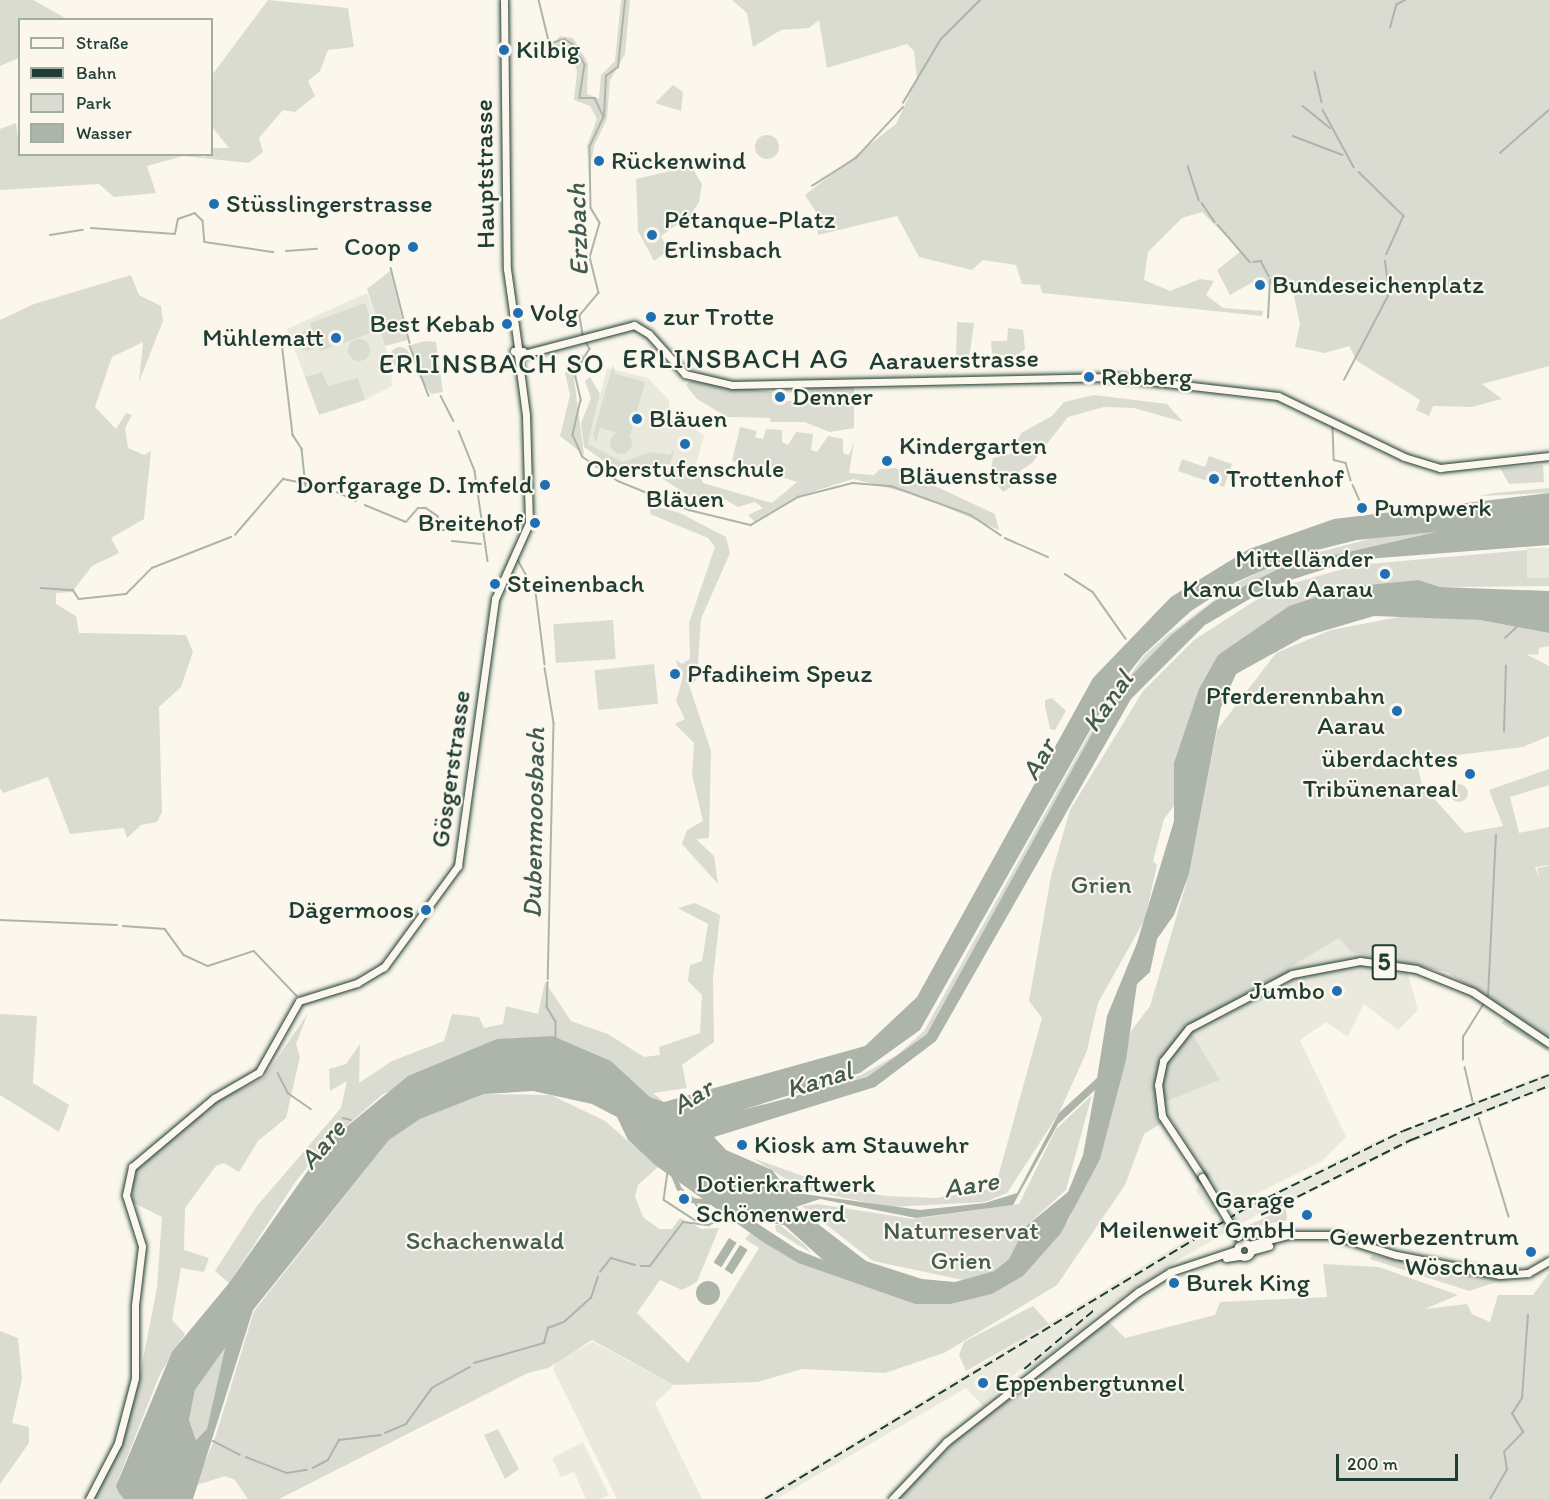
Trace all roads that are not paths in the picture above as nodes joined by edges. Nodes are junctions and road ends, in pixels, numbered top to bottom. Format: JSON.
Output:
{"nodes":[{"id":1,"x":504,"y":0,"type":"edge"},
{"id":2,"x":520,"y":351,"type":"junction"},
{"id":3,"x":1549,"y":456,"type":"edge"},
{"id":4,"x":1549,"y":1043,"type":"edge"},
{"id":5,"x":1242,"y":1247,"type":"junction"},
{"id":6,"x":1549,"y":1261,"type":"edge"},
{"id":7,"x":91,"y":1496,"type":"edge"},
{"id":8,"x":892,"y":1499,"type":"edge"}],
"edges":[{"from":1,"to":2,"type":"main road","name":"Hauptstrasse"},
{"from":2,"to":3,"type":"main road","name":"Aarauerstrasse"},
{"from":2,"to":7,"type":"main road","name":"Gösgerstrasse"},
{"from":4,"to":5,"type":"main road","number":"5","bridge":true},
{"from":5,"to":6,"type":"main road"},
{"from":5,"to":8,"type":"main road"}]}
